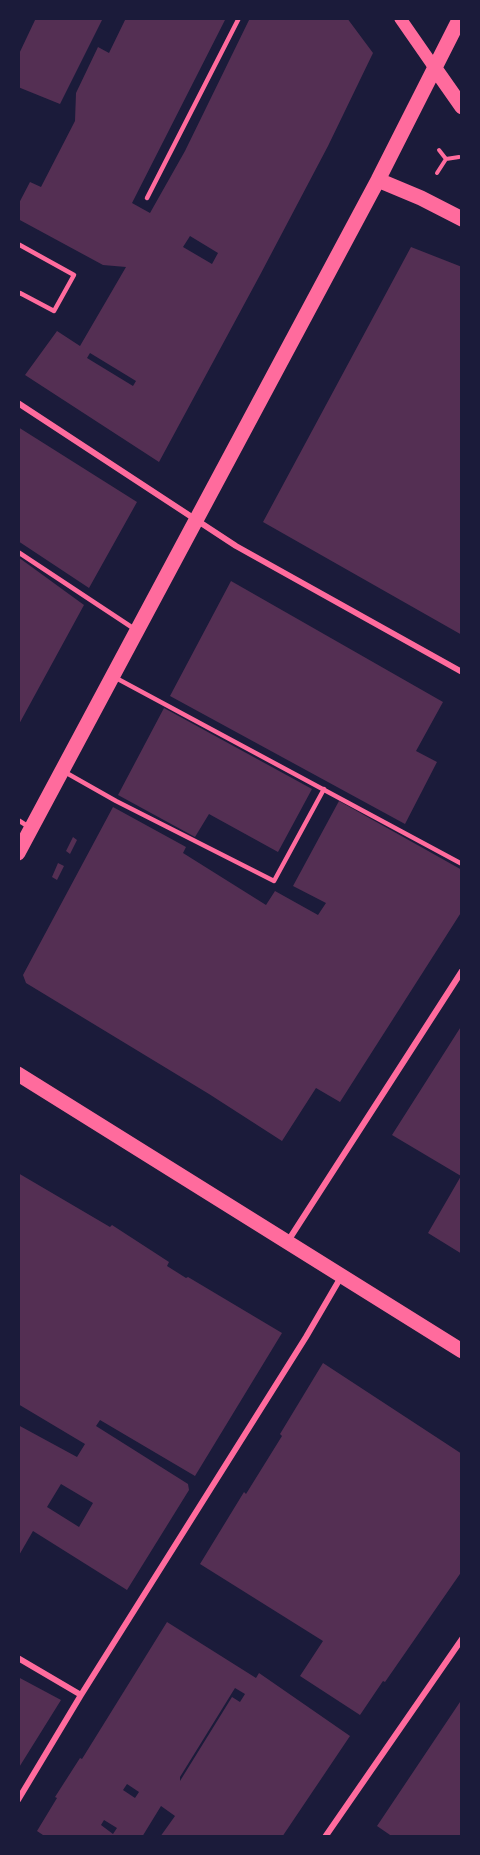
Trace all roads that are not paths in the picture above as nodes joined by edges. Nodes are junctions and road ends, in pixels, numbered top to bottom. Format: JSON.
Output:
{"nodes":[{"id":1,"x":238,"y":18,"type":"edge"},
{"id":2,"x":400,"y":18,"type":"edge"},
{"id":3,"x":460,"y":18,"type":"edge"},
{"id":4,"x":434,"y":67,"type":"junction"},
{"id":5,"x":462,"y":107,"type":"edge"},
{"id":6,"x":378,"y":180,"type":"junction"},
{"id":7,"x":147,"y":198,"type":"dead end"},
{"id":8,"x":462,"y":219,"type":"edge"},
{"id":9,"x":18,"y":244,"type":"edge"},
{"id":10,"x":18,"y":293,"type":"edge"},
{"id":11,"x":18,"y":403,"type":"edge"},
{"id":12,"x":196,"y":519,"type":"junction"},
{"id":13,"x":18,"y":552,"type":"edge"},
{"id":14,"x":137,"y":630,"type":"junction"},
{"id":15,"x":462,"y":672,"type":"edge"},
{"id":16,"x":113,"y":676,"type":"junction"},
{"id":17,"x":63,"y":771,"type":"junction"},
{"id":18,"x":324,"y":789,"type":"junction"},
{"id":19,"x":18,"y":820,"type":"edge"},
{"id":20,"x":32,"y":828,"type":"junction"},
{"id":21,"x":18,"y":853,"type":"edge"},
{"id":22,"x":462,"y":864,"type":"edge"},
{"id":23,"x":462,"y":971,"type":"edge"},
{"id":24,"x":18,"y":1074,"type":"edge"},
{"id":25,"x":287,"y":1242,"type":"junction"},
{"id":26,"x":341,"y":1277,"type":"junction"},
{"id":27,"x":462,"y":1351,"type":"edge"},
{"id":28,"x":462,"y":1639,"type":"edge"},
{"id":29,"x":18,"y":1658,"type":"edge"},
{"id":30,"x":81,"y":1695,"type":"junction"},
{"id":31,"x":18,"y":1800,"type":"edge"},
{"id":32,"x":328,"y":1836,"type":"edge"}],
"edges":[{"from":1,"to":7,"type":"lane"},
{"from":2,"to":4,"type":"main road"},
{"from":3,"to":4,"type":"main road"},
{"from":4,"to":5,"type":"main road"},
{"from":4,"to":6,"type":"main road"},
{"from":6,"to":8,"type":"main road"},
{"from":6,"to":12,"type":"main road"},
{"from":9,"to":10,"type":"lane"},
{"from":11,"to":12,"type":"street"},
{"from":12,"to":14,"type":"main road"},
{"from":12,"to":15,"type":"street"},
{"from":13,"to":14,"type":"lane"},
{"from":14,"to":16,"type":"main road"},
{"from":16,"to":17,"type":"main road"},
{"from":16,"to":18,"type":"lane"},
{"from":17,"to":18,"type":"lane"},
{"from":17,"to":20,"type":"main road"},
{"from":18,"to":22,"type":"lane"},
{"from":19,"to":20,"type":"lane"},
{"from":20,"to":21,"type":"main road"},
{"from":23,"to":25,"type":"street"},
{"from":24,"to":25,"type":"main road"},
{"from":25,"to":26,"type":"main road"},
{"from":26,"to":27,"type":"main road"},
{"from":26,"to":30,"type":"street"},
{"from":28,"to":32,"type":"street"},
{"from":29,"to":30,"type":"street"},
{"from":30,"to":31,"type":"street"}]}
